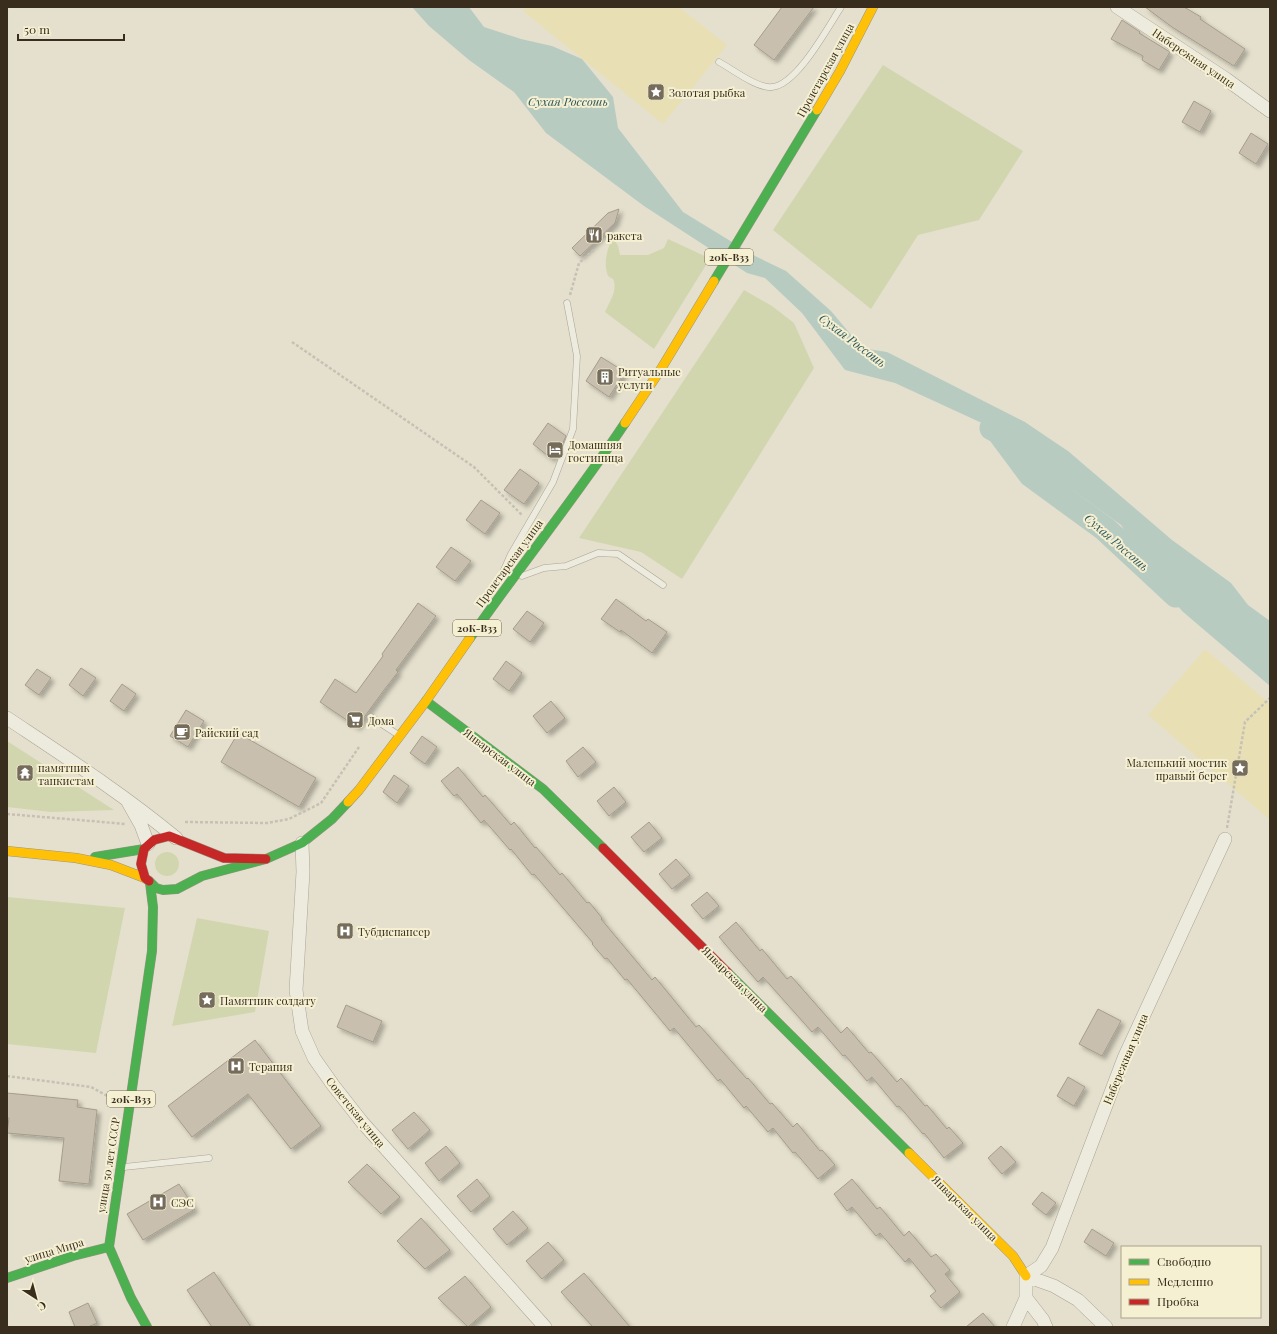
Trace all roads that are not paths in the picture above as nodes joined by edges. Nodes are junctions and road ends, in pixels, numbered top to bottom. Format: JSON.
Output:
{"nodes":[{"id":1,"x":841,"y":7,"type":"edge"},
{"id":2,"x":873,"y":7,"type":"edge"},
{"id":3,"x":1117,"y":7,"type":"edge"},
{"id":4,"x":720,"y":62,"type":"dead end"},
{"id":5,"x":1270,"y":111,"type":"edge"},
{"id":6,"x":568,"y":303,"type":"road end"},
{"id":7,"x":511,"y":580,"type":"junction"},
{"id":8,"x":498,"y":582,"type":"dead end"},
{"id":9,"x":663,"y":585,"type":"dead end"},
{"id":10,"x":492,"y":596,"type":"dead end"},
{"id":11,"x":479,"y":624,"type":"junction"},
{"id":12,"x":426,"y":702,"type":"junction"},
{"id":13,"x":371,"y":717,"type":"dead end"},
{"id":14,"x":7,"y":718,"type":"edge"},
{"id":15,"x":400,"y":736,"type":"junction"},
{"id":16,"x":126,"y":799,"type":"junction"},
{"id":17,"x":179,"y":839,"type":"junction"},
{"id":18,"x":1225,"y":839,"type":"road end"},
{"id":19,"x":302,"y":844,"type":"junction"},
{"id":20,"x":146,"y":847,"type":"junction"},
{"id":21,"x":7,"y":851,"type":"edge"},
{"id":22,"x":76,"y":858,"type":"junction"},
{"id":23,"x":194,"y":859,"type":"dead end"},
{"id":24,"x":266,"y":859,"type":"junction"},
{"id":25,"x":193,"y":873,"type":"dead end"},
{"id":26,"x":147,"y":880,"type":"junction"},
{"id":27,"x":178,"y":890,"type":"junction"},
{"id":28,"x":161,"y":923,"type":"dead end"},
{"id":29,"x":152,"y":951,"type":"junction"},
{"id":30,"x":209,"y":1158,"type":"dead end"},
{"id":31,"x":121,"y":1168,"type":"junction"},
{"id":32,"x":109,"y":1247,"type":"junction"},
{"id":33,"x":1026,"y":1276,"type":"junction"},
{"id":34,"x":7,"y":1278,"type":"edge"},
{"id":35,"x":1026,"y":1298,"type":"junction"},
{"id":36,"x":147,"y":1327,"type":"edge"},
{"id":37,"x":545,"y":1327,"type":"edge"},
{"id":38,"x":1014,"y":1327,"type":"edge"},
{"id":39,"x":1046,"y":1327,"type":"edge"},
{"id":40,"x":1106,"y":1327,"type":"edge"}],
"edges":[{"from":1,"to":4,"type":"lane"},
{"from":2,"to":7,"type":"main road","name":"Пролетарская улица","number":"20К-В33"},
{"from":3,"to":5,"type":"street","name":"Набережная улица"},
{"from":6,"to":8,"type":"lane"},
{"from":7,"to":9,"type":"lane"},
{"from":7,"to":11,"type":"main road","name":"Пролетарская улица","number":"20К-В33"},
{"from":10,"to":11,"type":"lane"},
{"from":11,"to":12,"type":"main road","name":"Пролетарская улица","number":"20К-В33"},
{"from":12,"to":15,"type":"main road","name":"Пролетарская улица","number":"20К-В33"},
{"from":12,"to":33,"type":"main road","name":"Январская улица"},
{"from":13,"to":15,"type":"lane"},
{"from":14,"to":16,"type":"street"},
{"from":15,"to":19,"type":"main road","name":"Пролетарская улица","number":"20К-В33"},
{"from":16,"to":17,"type":"street"},
{"from":16,"to":20,"type":"street"},
{"from":17,"to":20,"type":"main road","number":"20К-В33"},
{"from":17,"to":23,"type":"main road"},
{"from":17,"to":24,"type":"main road","number":"20К-В33"},
{"from":18,"to":33,"type":"street","name":"Набережная улица"},
{"from":19,"to":24,"type":"main road","name":"Пролетарская улица","number":"20К-В33"},
{"from":19,"to":37,"type":"street","name":"Советская улица"},
{"from":20,"to":22,"type":"main road"},
{"from":20,"to":26,"type":"main road","number":"20К-В33"},
{"from":21,"to":22,"type":"main road"},
{"from":22,"to":26,"type":"main road"},
{"from":24,"to":27,"type":"main road","number":"20К-В33"},
{"from":25,"to":27,"type":"main road"},
{"from":26,"to":27,"type":"main road","number":"20К-В33"},
{"from":26,"to":29,"type":"main road","number":"20К-В33"},
{"from":28,"to":29,"type":"main road","number":"20К-В33"},
{"from":29,"to":31,"type":"main road","name":"улица 50 лет СССР","number":"20К-В33"},
{"from":30,"to":31,"type":"lane"},
{"from":31,"to":32,"type":"main road","name":"улица 50 лет СССР","number":"20К-В33"},
{"from":32,"to":34,"type":"main road","name":"улица Мира"},
{"from":32,"to":36,"type":"main road"},
{"from":33,"to":35,"type":"street"},
{"from":33,"to":40,"type":"street"},
{"from":35,"to":38,"type":"street"},
{"from":35,"to":39,"type":"street"}]}
